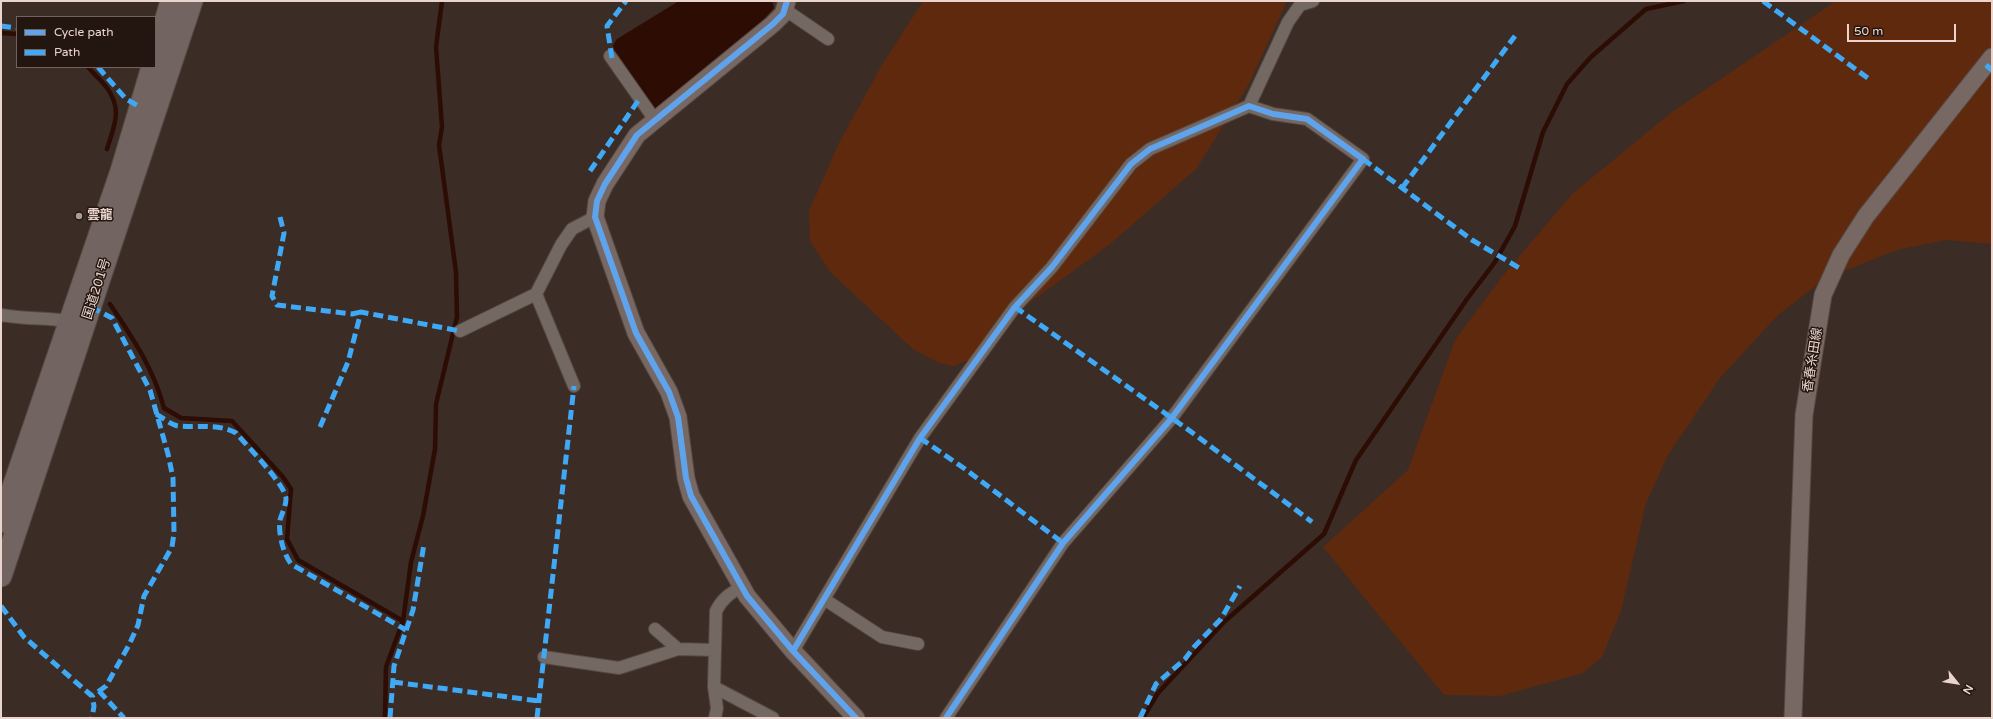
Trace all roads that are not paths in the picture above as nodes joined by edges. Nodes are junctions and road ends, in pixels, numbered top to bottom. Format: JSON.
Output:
{"nodes":[{"id":1,"x":171,"y":1,"type":"edge"},
{"id":2,"x":192,"y":1,"type":"edge"},
{"id":3,"x":1314,"y":1,"type":"edge"},
{"id":4,"x":787,"y":3,"type":"edge"},
{"id":5,"x":828,"y":39,"type":"dead end"},
{"id":6,"x":156,"y":53,"type":"edge"},
{"id":7,"x":610,"y":56,"type":"dead end"},
{"id":8,"x":1992,"y":57,"type":"edge"},
{"id":9,"x":152,"y":68,"type":"edge"},
{"id":10,"x":1249,"y":106,"type":"junction"},
{"id":11,"x":655,"y":120,"type":"junction"},
{"id":12,"x":595,"y":217,"type":"junction"},
{"id":13,"x":536,"y":294,"type":"junction"},
{"id":14,"x":1,"y":315,"type":"edge"},
{"id":15,"x":70,"y":321,"type":"junction"},
{"id":16,"x":460,"y":331,"type":"dead end"},
{"id":17,"x":574,"y":386,"type":"dead end"},
{"id":18,"x":1,"y":522,"type":"edge"},
{"id":19,"x":1,"y":576,"type":"edge"},
{"id":20,"x":742,"y":587,"type":"junction"},
{"id":21,"x":824,"y":599,"type":"junction"},
{"id":22,"x":655,"y":629,"type":"dead end"},
{"id":23,"x":918,"y":644,"type":"dead end"},
{"id":24,"x":678,"y":649,"type":"junction"},
{"id":25,"x":714,"y":650,"type":"junction"},
{"id":26,"x":793,"y":651,"type":"junction"},
{"id":27,"x":544,"y":658,"type":"dead end"},
{"id":28,"x":714,"y":687,"type":"junction"},
{"id":29,"x":715,"y":718,"type":"edge"},
{"id":30,"x":773,"y":718,"type":"edge"},
{"id":31,"x":856,"y":718,"type":"edge"},
{"id":32,"x":946,"y":718,"type":"edge"},
{"id":33,"x":1793,"y":718,"type":"edge"}],
"edges":[{"from":1,"to":6,"type":"highway"},
{"from":2,"to":19,"type":"highway","name":"国道201号"},
{"from":3,"to":10,"type":"street"},
{"from":4,"to":5,"type":"street"},
{"from":4,"to":11,"type":"street"},
{"from":7,"to":11,"type":"street"},
{"from":8,"to":33,"type":"street","name":"香春糸田線"},
{"from":9,"to":15,"type":"highway","name":"国道201号"},
{"from":10,"to":21,"type":"street"},
{"from":10,"to":32,"type":"street"},
{"from":11,"to":12,"type":"street"},
{"from":12,"to":13,"type":"street"},
{"from":12,"to":20,"type":"street"},
{"from":13,"to":16,"type":"street"},
{"from":13,"to":17,"type":"street"},
{"from":14,"to":15,"type":"street"},
{"from":15,"to":18,"type":"highway","name":"国道201号"},
{"from":20,"to":25,"type":"street"},
{"from":20,"to":26,"type":"street"},
{"from":21,"to":23,"type":"street"},
{"from":21,"to":26,"type":"street"},
{"from":22,"to":24,"type":"street"},
{"from":24,"to":25,"type":"street"},
{"from":24,"to":27,"type":"street"},
{"from":25,"to":28,"type":"street"},
{"from":26,"to":31,"type":"street"},
{"from":28,"to":29,"type":"street"},
{"from":28,"to":30,"type":"street"}]}
